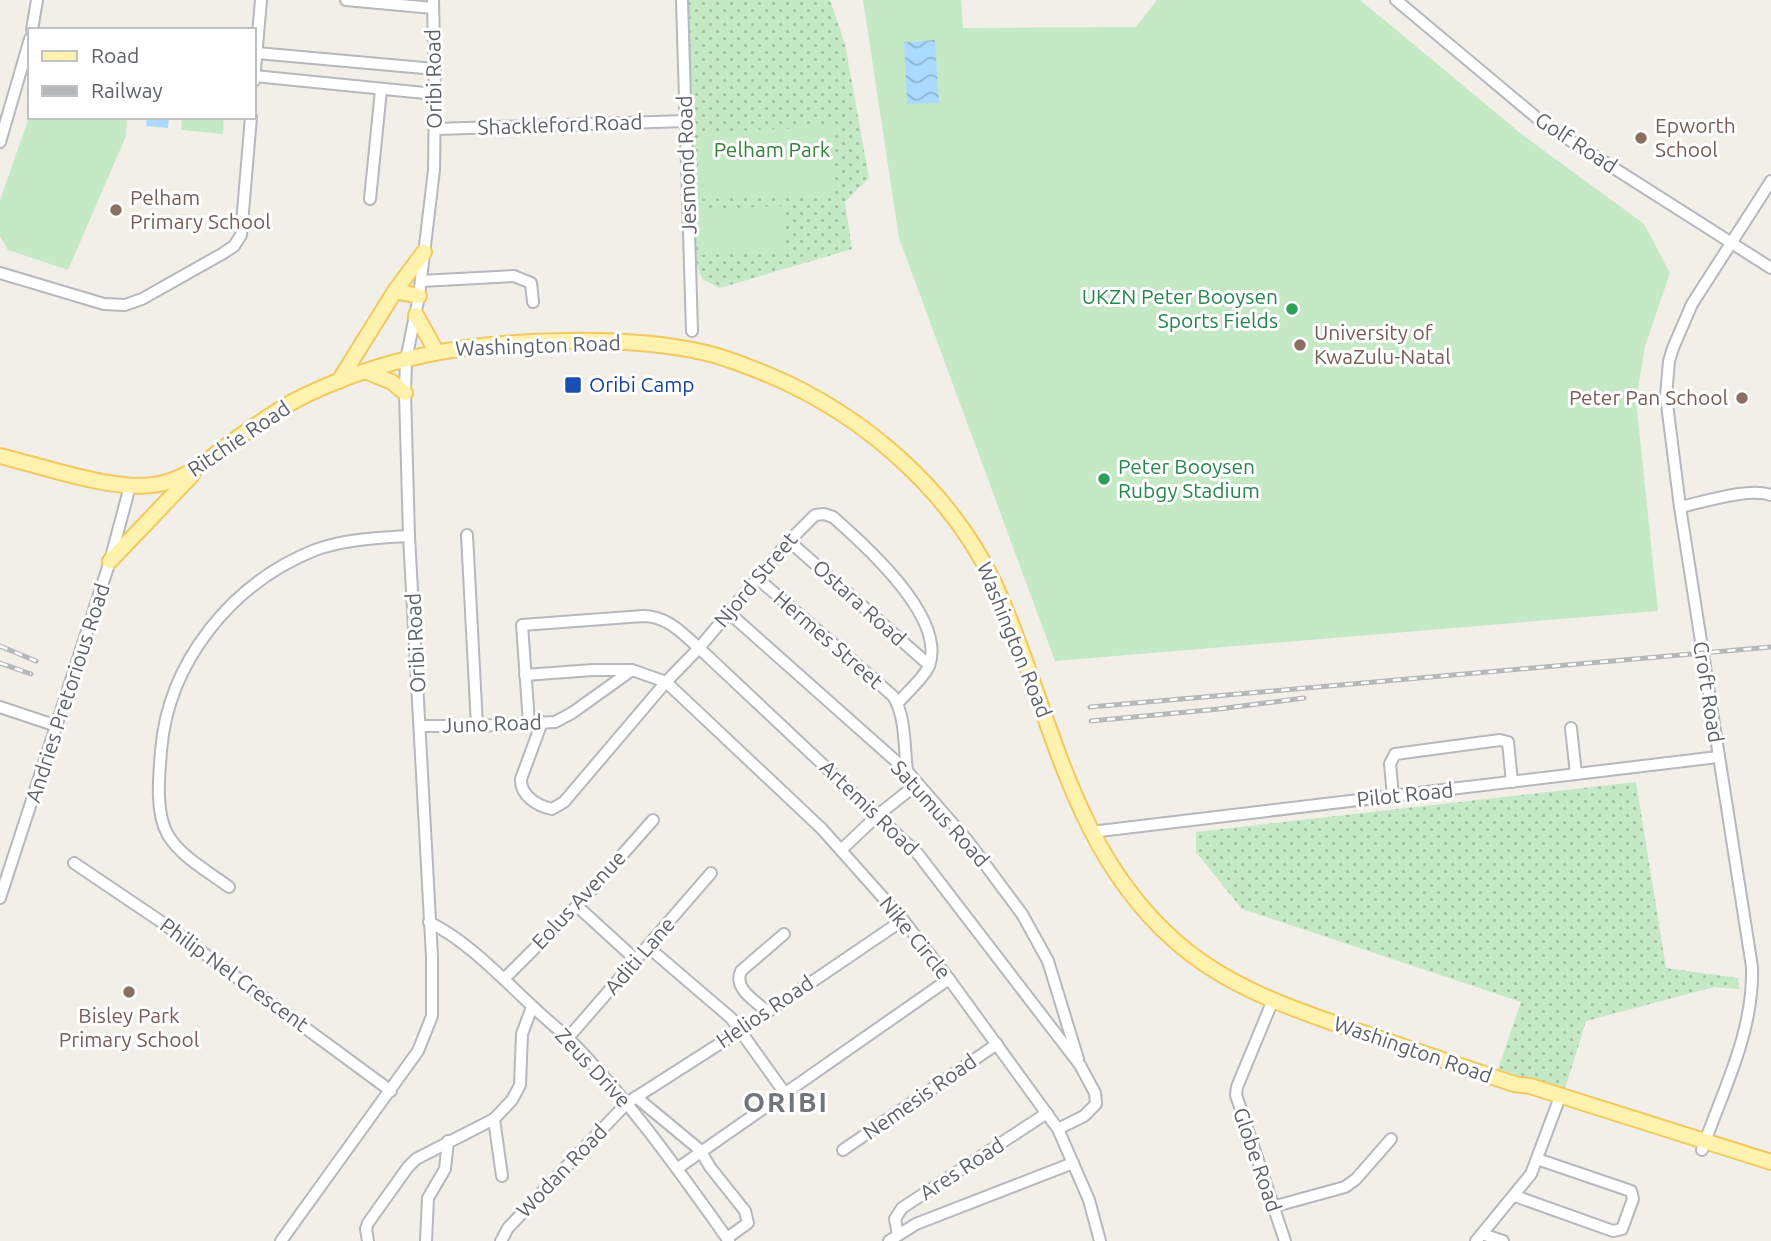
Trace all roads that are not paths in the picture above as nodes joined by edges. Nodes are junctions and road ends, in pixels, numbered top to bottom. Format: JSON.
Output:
{"nodes":[{"id":1,"x":37,"y":0,"type":"edge"},
{"id":2,"x":261,"y":0,"type":"edge"},
{"id":3,"x":346,"y":0,"type":"edge"},
{"id":4,"x":682,"y":0,"type":"edge"},
{"id":5,"x":1396,"y":0,"type":"edge"},
{"id":6,"x":433,"y":4,"type":"edge"},
{"id":7,"x":32,"y":28,"type":"edge"},
{"id":8,"x":28,"y":52,"type":"edge"},
{"id":9,"x":257,"y":53,"type":"junction"},
{"id":10,"x":256,"y":61,"type":"edge"},
{"id":11,"x":343,"y":62,"type":"junction"},
{"id":12,"x":435,"y":69,"type":"junction"},
{"id":13,"x":256,"y":76,"type":"edge"},
{"id":14,"x":343,"y":86,"type":"junction"},
{"id":15,"x":382,"y":90,"type":"junction"},
{"id":16,"x":435,"y":94,"type":"junction"},
{"id":17,"x":251,"y":119,"type":"edge"},
{"id":18,"x":685,"y":121,"type":"junction"},
{"id":19,"x":436,"y":129,"type":"junction"},
{"id":20,"x":0,"y":142,"type":"edge"},
{"id":21,"x":1771,"y":181,"type":"edge"},
{"id":22,"x":370,"y":199,"type":"dead end"},
{"id":23,"x":1731,"y":242,"type":"junction"},
{"id":24,"x":424,"y":252,"type":"junction"},
{"id":25,"x":1771,"y":268,"type":"edge"},
{"id":26,"x":0,"y":273,"type":"edge"},
{"id":27,"x":420,"y":288,"type":"junction"},
{"id":28,"x":395,"y":291,"type":"junction"},
{"id":29,"x":533,"y":302,"type":"dead end"},
{"id":30,"x":416,"y":315,"type":"junction"},
{"id":31,"x":692,"y":331,"type":"dead end"},
{"id":32,"x":436,"y":351,"type":"junction"},
{"id":33,"x":406,"y":360,"type":"junction"},
{"id":34,"x":367,"y":372,"type":"junction"},
{"id":35,"x":339,"y":381,"type":"junction"},
{"id":36,"x":312,"y":392,"type":"joint"},
{"id":37,"x":405,"y":393,"type":"junction"},
{"id":38,"x":0,"y":456,"type":"edge"},
{"id":39,"x":198,"y":469,"type":"junction"},
{"id":40,"x":130,"y":486,"type":"junction"},
{"id":41,"x":1771,"y":495,"type":"edge"},
{"id":42,"x":1680,"y":507,"type":"junction"},
{"id":43,"x":467,"y":535,"type":"dead end"},
{"id":44,"x":409,"y":536,"type":"junction"},
{"id":45,"x":789,"y":541,"type":"junction"},
{"id":46,"x":110,"y":561,"type":"junction"},
{"id":47,"x":757,"y":578,"type":"junction"},
{"id":48,"x":728,"y":612,"type":"junction"},
{"id":49,"x":699,"y":648,"type":"junction"},
{"id":50,"x":929,"y":665,"type":"junction"},
{"id":51,"x":632,"y":670,"type":"junction"},
{"id":52,"x":525,"y":675,"type":"junction"},
{"id":53,"x":666,"y":682,"type":"junction"},
{"id":54,"x":898,"y":704,"type":"junction"},
{"id":55,"x":0,"y":707,"type":"edge"},
{"id":56,"x":542,"y":722,"type":"junction"},
{"id":57,"x":529,"y":723,"type":"junction"},
{"id":58,"x":57,"y":726,"type":"junction"},
{"id":59,"x":421,"y":726,"type":"junction"},
{"id":60,"x":477,"y":726,"type":"junction"},
{"id":61,"x":1571,"y":728,"type":"dead end"},
{"id":62,"x":1718,"y":757,"type":"junction"},
{"id":63,"x":907,"y":771,"type":"junction"},
{"id":64,"x":1576,"y":774,"type":"junction"},
{"id":65,"x":1512,"y":782,"type":"junction"},
{"id":66,"x":917,"y":784,"type":"junction"},
{"id":67,"x":1393,"y":796,"type":"junction"},
{"id":68,"x":878,"y":815,"type":"junction"},
{"id":69,"x":653,"y":820,"type":"dead end"},
{"id":70,"x":1091,"y":832,"type":"junction"},
{"id":71,"x":841,"y":850,"type":"junction"},
{"id":72,"x":74,"y":863,"type":"dead end"},
{"id":73,"x":711,"y":873,"type":"dead end"},
{"id":74,"x":229,"y":887,"type":"dead end"},
{"id":75,"x":0,"y":898,"type":"edge"},
{"id":76,"x":577,"y":906,"type":"junction"},
{"id":77,"x":903,"y":920,"type":"junction"},
{"id":78,"x":429,"y":922,"type":"junction"},
{"id":79,"x":784,"y":933,"type":"dead end"},
{"id":80,"x":648,"y":947,"type":"junction"},
{"id":81,"x":635,"y":959,"type":"junction"},
{"id":82,"x":504,"y":979,"type":"junction"},
{"id":83,"x":949,"y":979,"type":"junction"},
{"id":84,"x":1273,"y":1000,"type":"junction"},
{"id":85,"x":532,"y":1007,"type":"junction"},
{"id":86,"x":766,"y":1011,"type":"junction"},
{"id":87,"x":741,"y":1030,"type":"junction"},
{"id":88,"x":568,"y":1038,"type":"junction"},
{"id":89,"x":997,"y":1044,"type":"junction"},
{"id":90,"x":1080,"y":1065,"type":"junction"},
{"id":91,"x":391,"y":1091,"type":"junction"},
{"id":92,"x":784,"y":1093,"type":"junction"},
{"id":93,"x":631,"y":1100,"type":"junction"},
{"id":94,"x":1559,"y":1101,"type":"junction"},
{"id":95,"x":1046,"y":1114,"type":"junction"},
{"id":96,"x":494,"y":1119,"type":"junction"},
{"id":97,"x":1058,"y":1129,"type":"junction"},
{"id":98,"x":1391,"y":1139,"type":"dead end"},
{"id":99,"x":448,"y":1141,"type":"junction"},
{"id":100,"x":1703,"y":1146,"type":"junction"},
{"id":101,"x":700,"y":1150,"type":"junction"},
{"id":102,"x":843,"y":1150,"type":"dead end"},
{"id":103,"x":1537,"y":1158,"type":"junction"},
{"id":104,"x":1771,"y":1162,"type":"edge"},
{"id":105,"x":1073,"y":1163,"type":"junction"},
{"id":106,"x":678,"y":1168,"type":"junction"},
{"id":107,"x":1771,"y":1169,"type":"edge"},
{"id":108,"x":502,"y":1176,"type":"dead end"},
{"id":109,"x":1515,"y":1196,"type":"junction"},
{"id":110,"x":1272,"y":1207,"type":"junction"},
{"id":111,"x":1479,"y":1237,"type":"edge"},
{"id":112,"x":893,"y":1238,"type":"edge"},
{"id":113,"x":728,"y":1240,"type":"edge"},
{"id":114,"x":281,"y":1241,"type":"edge"},
{"id":115,"x":368,"y":1241,"type":"edge"},
{"id":116,"x":426,"y":1241,"type":"edge"},
{"id":117,"x":501,"y":1241,"type":"edge"},
{"id":118,"x":1100,"y":1241,"type":"edge"},
{"id":119,"x":1284,"y":1241,"type":"edge"},
{"id":120,"x":1503,"y":1241,"type":"edge"}],
"edges":[{"from":1,"to":7,"type":"street"},
{"from":2,"to":9,"type":"street"},
{"from":3,"to":6,"type":"street"},
{"from":4,"to":18,"type":"street","name":"Jesmond Road"},
{"from":5,"to":23,"type":"street","name":"Golf Road"},
{"from":6,"to":12,"type":"street","name":"Oribi Road"},
{"from":8,"to":20,"type":"street"},
{"from":9,"to":10,"type":"street"},
{"from":9,"to":11,"type":"street"},
{"from":11,"to":12,"type":"street"},
{"from":11,"to":14,"type":"street"},
{"from":12,"to":16,"type":"street","name":"Oribi Road"},
{"from":13,"to":14,"type":"street"},
{"from":14,"to":15,"type":"street"},
{"from":15,"to":16,"type":"street"},
{"from":15,"to":22,"type":"street"},
{"from":16,"to":19,"type":"street","name":"Oribi Road"},
{"from":17,"to":26,"type":"street"},
{"from":18,"to":19,"type":"street","name":"Shackleford Road"},
{"from":18,"to":31,"type":"street","name":"Jesmond Road"},
{"from":19,"to":24,"type":"street","name":"Oribi Road"},
{"from":21,"to":23,"type":"street","name":"Croft Road"},
{"from":23,"to":25,"type":"street","name":"Golf Road"},
{"from":23,"to":42,"type":"street","name":"Croft Road"},
{"from":24,"to":27,"type":"street","name":"Oribi Road"},
{"from":24,"to":28,"type":"main road"},
{"from":27,"to":28,"type":"main road"},
{"from":27,"to":29,"type":"street"},
{"from":27,"to":30,"type":"street","name":"Oribi Road"},
{"from":28,"to":35,"type":"main road"},
{"from":30,"to":32,"type":"main road"},
{"from":30,"to":33,"type":"street","name":"Oribi Road"},
{"from":32,"to":33,"type":"main road","name":"Washington Road"},
{"from":32,"to":70,"type":"main road","name":"Washington Road"},
{"from":33,"to":34,"type":"main road","name":"Washington Road"},
{"from":33,"to":37,"type":"street","name":"Oribi Road"},
{"from":34,"to":35,"type":"main road","name":"Washington Road"},
{"from":34,"to":37,"type":"main road"},
{"from":35,"to":36,"type":"main road","name":"Washington Road"},
{"from":36,"to":39,"type":"main road","name":"Ritchie Road"},
{"from":37,"to":44,"type":"street","name":"Oribi Road"},
{"from":38,"to":40,"type":"main road","name":"Ritchie Road"},
{"from":39,"to":40,"type":"main road","name":"Ritchie Road"},
{"from":39,"to":46,"type":"main road"},
{"from":40,"to":46,"type":"street","name":"Andries Pretorious Road"},
{"from":41,"to":42,"type":"street"},
{"from":42,"to":62,"type":"street","name":"Croft Road"},
{"from":43,"to":60,"type":"street"},
{"from":44,"to":59,"type":"street","name":"Oribi Road"},
{"from":44,"to":74,"type":"street"},
{"from":45,"to":47,"type":"street","name":"Njord Street"},
{"from":45,"to":50,"type":"street","name":"Ostara Road"},
{"from":45,"to":50,"type":"street","name":"Njord Street"},
{"from":46,"to":58,"type":"street","name":"Andries Pretorious Road"},
{"from":47,"to":48,"type":"street","name":"Njord Street"},
{"from":47,"to":54,"type":"street","name":"Hermes Street"},
{"from":48,"to":49,"type":"street","name":"Njord Street"},
{"from":48,"to":63,"type":"street","name":"Satumus Road"},
{"from":49,"to":52,"type":"street","name":"Artemis Road"},
{"from":49,"to":53,"type":"street","name":"Njord Street"},
{"from":49,"to":68,"type":"street","name":"Artemis Road"},
{"from":50,"to":54,"type":"street"},
{"from":51,"to":52,"type":"street"},
{"from":51,"to":53,"type":"street"},
{"from":51,"to":56,"type":"street","name":"Juno Road"},
{"from":52,"to":57,"type":"street"},
{"from":53,"to":56,"type":"street","name":"Njord Street"},
{"from":53,"to":71,"type":"street","name":"Nike Circle"},
{"from":54,"to":63,"type":"street"},
{"from":55,"to":58,"type":"street"},
{"from":56,"to":57,"type":"street","name":"Juno Road"},
{"from":57,"to":60,"type":"street","name":"Juno Road"},
{"from":58,"to":75,"type":"street","name":"Andries Pretorious Road"},
{"from":59,"to":60,"type":"street","name":"Juno Road"},
{"from":59,"to":78,"type":"street","name":"Oribi Road"},
{"from":61,"to":64,"type":"street"},
{"from":62,"to":64,"type":"street","name":"Pilot Road"},
{"from":62,"to":100,"type":"street","name":"Croft Road"},
{"from":63,"to":66,"type":"street","name":"Satumus Road"},
{"from":64,"to":65,"type":"street","name":"Pilot Road"},
{"from":65,"to":67,"type":"street","name":"Pilot Road"},
{"from":65,"to":67,"type":"street"},
{"from":66,"to":68,"type":"street"},
{"from":66,"to":90,"type":"street","name":"Satumus Road"},
{"from":67,"to":70,"type":"street","name":"Pilot Road"},
{"from":68,"to":71,"type":"street"},
{"from":68,"to":90,"type":"street","name":"Artemis Road"},
{"from":69,"to":76,"type":"street","name":"Eolus Avenue"},
{"from":70,"to":84,"type":"main road","name":"Washington Road"},
{"from":71,"to":77,"type":"street","name":"Nike Circle"},
{"from":72,"to":91,"type":"street","name":"Philip Nel Crescent"},
{"from":73,"to":80,"type":"street","name":"Aditi Lane"},
{"from":76,"to":81,"type":"street"},
{"from":76,"to":82,"type":"street","name":"Eolus Avenue"},
{"from":77,"to":83,"type":"street","name":"Nike Circle"},
{"from":77,"to":86,"type":"street","name":"Helios Road"},
{"from":78,"to":82,"type":"street","name":"Zeus Drive"},
{"from":78,"to":91,"type":"street","name":"Oribi Road"},
{"from":79,"to":86,"type":"street"},
{"from":80,"to":81,"type":"street","name":"Aditi Lane"},
{"from":80,"to":87,"type":"street"},
{"from":81,"to":88,"type":"street","name":"Aditi Lane"},
{"from":82,"to":85,"type":"street","name":"Zeus Drive"},
{"from":83,"to":89,"type":"street","name":"Nike Circle"},
{"from":83,"to":92,"type":"street"},
{"from":84,"to":94,"type":"main road","name":"Washington Road"},
{"from":84,"to":110,"type":"street","name":"Globe Road"},
{"from":85,"to":88,"type":"street","name":"Zeus Drive"},
{"from":85,"to":96,"type":"street"},
{"from":86,"to":87,"type":"street","name":"Helios Road"},
{"from":87,"to":92,"type":"street"},
{"from":87,"to":93,"type":"street","name":"Helios Road"},
{"from":88,"to":93,"type":"street","name":"Zeus Drive"},
{"from":89,"to":95,"type":"street","name":"Nike Circle"},
{"from":89,"to":102,"type":"street","name":"Nemesis Road"},
{"from":90,"to":97,"type":"street","name":"Artemis Road"},
{"from":91,"to":114,"type":"street","name":"Oribi Road"},
{"from":92,"to":101,"type":"street"},
{"from":93,"to":101,"type":"street"},
{"from":93,"to":106,"type":"street","name":"Zeus Drive"},
{"from":93,"to":117,"type":"street","name":"Wodan Road"},
{"from":94,"to":100,"type":"main road","name":"Washington Road"},
{"from":94,"to":103,"type":"street"},
{"from":95,"to":97,"type":"street","name":"Nike Circle"},
{"from":95,"to":112,"type":"street","name":"Ares Road"},
{"from":96,"to":99,"type":"street"},
{"from":96,"to":108,"type":"street","name":"Wodan Road"},
{"from":97,"to":105,"type":"street","name":"Nike Circle"},
{"from":98,"to":110,"type":"street"},
{"from":99,"to":115,"type":"street"},
{"from":99,"to":116,"type":"street"},
{"from":100,"to":104,"type":"main road","name":"Washington Road"},
{"from":100,"to":107,"type":"main road","name":"Washington Road"},
{"from":101,"to":106,"type":"street"},
{"from":101,"to":113,"type":"street"},
{"from":103,"to":109,"type":"street"},
{"from":103,"to":109,"type":"street"},
{"from":105,"to":112,"type":"street","name":"Ares Road"},
{"from":105,"to":118,"type":"street","name":"Nike Circle"},
{"from":106,"to":113,"type":"street","name":"Zeus Drive"},
{"from":109,"to":111,"type":"street"},
{"from":110,"to":119,"type":"street","name":"Globe Road"},
{"from":111,"to":120,"type":"street"}]}
